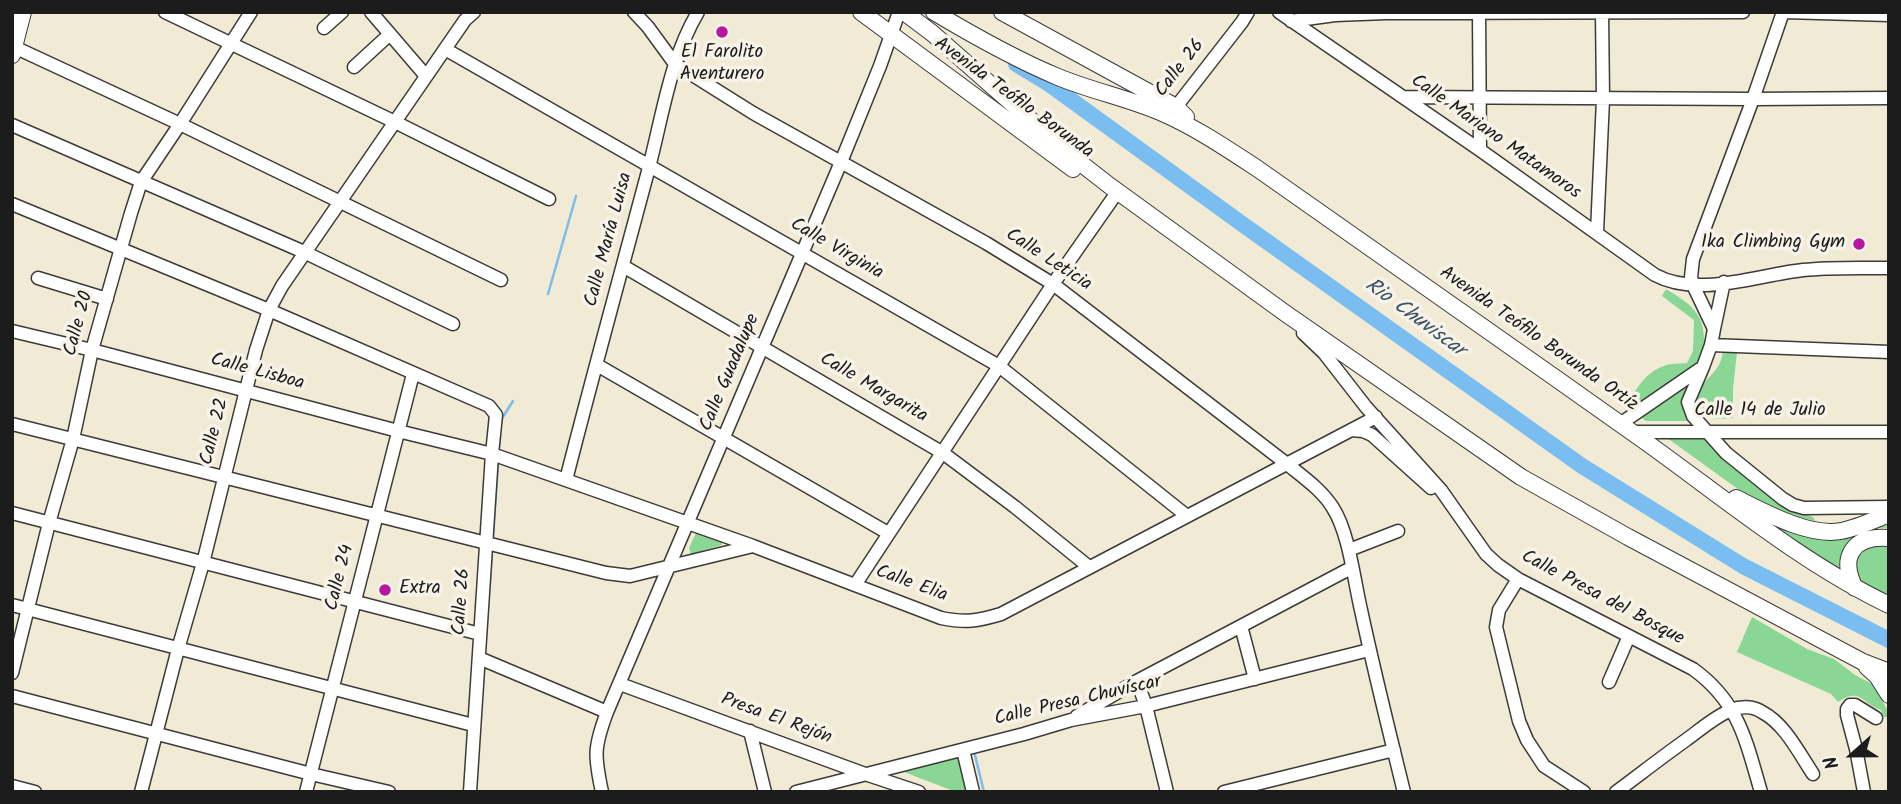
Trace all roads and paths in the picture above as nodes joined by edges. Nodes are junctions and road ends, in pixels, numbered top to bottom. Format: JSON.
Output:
{"nodes":[{"id":1,"x":14,"y":12,"type":"edge"},
{"id":2,"x":23,"y":12,"type":"edge"},
{"id":3,"x":165,"y":12,"type":"edge"},
{"id":4,"x":251,"y":12,"type":"edge"},
{"id":5,"x":342,"y":12,"type":"edge"},
{"id":6,"x":371,"y":12,"type":"edge"},
{"id":7,"x":474,"y":12,"type":"edge"},
{"id":8,"x":634,"y":12,"type":"edge"},
{"id":9,"x":698,"y":12,"type":"edge"},
{"id":10,"x":861,"y":12,"type":"edge"},
{"id":11,"x":934,"y":12,"type":"edge"},
{"id":12,"x":1002,"y":12,"type":"edge"},
{"id":13,"x":1248,"y":12,"type":"edge"},
{"id":14,"x":1279,"y":12,"type":"edge"},
{"id":15,"x":1479,"y":12,"type":"edge"},
{"id":16,"x":1602,"y":12,"type":"edge"},
{"id":17,"x":1743,"y":12,"type":"edge"},
{"id":18,"x":1783,"y":12,"type":"edge"},
{"id":19,"x":900,"y":14,"type":"edge"},
{"id":20,"x":1889,"y":15,"type":"edge"},
{"id":21,"x":12,"y":18,"type":"edge"},
{"id":22,"x":1291,"y":21,"type":"junction"},
{"id":23,"x":324,"y":28,"type":"dead end"},
{"id":24,"x":390,"y":33,"type":"junction"},
{"id":25,"x":891,"y":36,"type":"junction"},
{"id":26,"x":232,"y":44,"type":"junction"},
{"id":27,"x":13,"y":49,"type":"edge"},
{"id":28,"x":445,"y":49,"type":"junction"},
{"id":29,"x":675,"y":64,"type":"junction"},
{"id":30,"x":354,"y":67,"type":"dead end"},
{"id":31,"x":426,"y":76,"type":"junction"},
{"id":32,"x":1403,"y":97,"type":"junction"},
{"id":33,"x":1889,"y":98,"type":"edge"},
{"id":34,"x":1480,"y":99,"type":"junction"},
{"id":35,"x":1603,"y":99,"type":"junction"},
{"id":36,"x":1753,"y":99,"type":"junction"},
{"id":37,"x":1169,"y":112,"type":"junction"},
{"id":38,"x":395,"y":122,"type":"junction"},
{"id":39,"x":180,"y":124,"type":"junction"},
{"id":40,"x":12,"y":125,"type":"edge"},
{"id":41,"x":1480,"y":150,"type":"junction"},
{"id":42,"x":841,"y":162,"type":"junction"},
{"id":43,"x":650,"y":166,"type":"junction"},
{"id":44,"x":141,"y":182,"type":"junction"},
{"id":45,"x":1114,"y":189,"type":"junction"},
{"id":46,"x":549,"y":199,"type":"dead end"},
{"id":47,"x":340,"y":202,"type":"junction"},
{"id":48,"x":12,"y":204,"type":"edge"},
{"id":49,"x":1597,"y":232,"type":"junction"},
{"id":50,"x":121,"y":248,"type":"junction"},
{"id":51,"x":304,"y":252,"type":"junction"},
{"id":52,"x":802,"y":253,"type":"junction"},
{"id":53,"x":1219,"y":265,"type":"junction"},
{"id":54,"x":623,"y":266,"type":"junction"},
{"id":55,"x":1889,"y":268,"type":"edge"},
{"id":56,"x":38,"y":278,"type":"dead end"},
{"id":57,"x":501,"y":281,"type":"dead end"},
{"id":58,"x":1724,"y":282,"type":"junction"},
{"id":59,"x":1053,"y":284,"type":"junction"},
{"id":60,"x":1693,"y":285,"type":"junction"},
{"id":61,"x":107,"y":299,"type":"junction"},
{"id":62,"x":269,"y":310,"type":"junction"},
{"id":63,"x":453,"y":324,"type":"dead end"},
{"id":64,"x":1714,"y":329,"type":"junction"},
{"id":65,"x":12,"y":331,"type":"edge"},
{"id":66,"x":1711,"y":345,"type":"junction"},
{"id":67,"x":762,"y":347,"type":"junction"},
{"id":68,"x":92,"y":350,"type":"junction"},
{"id":69,"x":1889,"y":352,"type":"edge"},
{"id":70,"x":597,"y":365,"type":"junction"},
{"id":71,"x":999,"y":366,"type":"junction"},
{"id":72,"x":1703,"y":367,"type":"junction"},
{"id":73,"x":412,"y":374,"type":"junction"},
{"id":74,"x":247,"y":391,"type":"junction"},
{"id":75,"x":1376,"y":417,"type":"junction"},
{"id":76,"x":12,"y":424,"type":"edge"},
{"id":77,"x":1626,"y":428,"type":"junction"},
{"id":78,"x":1351,"y":430,"type":"junction"},
{"id":79,"x":398,"y":431,"type":"junction"},
{"id":80,"x":1707,"y":431,"type":"junction"},
{"id":81,"x":1889,"y":432,"type":"edge"},
{"id":82,"x":73,"y":439,"type":"junction"},
{"id":83,"x":724,"y":439,"type":"junction"},
{"id":84,"x":943,"y":453,"type":"junction"},
{"id":85,"x":492,"y":454,"type":"junction"},
{"id":86,"x":1287,"y":464,"type":"junction"},
{"id":87,"x":224,"y":478,"type":"junction"},
{"id":88,"x":566,"y":480,"type":"junction"},
{"id":89,"x":1703,"y":483,"type":"junction"},
{"id":90,"x":1889,"y":507,"type":"edge"},
{"id":91,"x":1456,"y":509,"type":"junction"},
{"id":92,"x":12,"y":513,"type":"edge"},
{"id":93,"x":1889,"y":514,"type":"edge"},
{"id":94,"x":1187,"y":516,"type":"junction"},
{"id":95,"x":377,"y":517,"type":"junction"},
{"id":96,"x":49,"y":523,"type":"junction"},
{"id":97,"x":688,"y":523,"type":"junction"},
{"id":98,"x":1398,"y":531,"type":"dead end"},
{"id":99,"x":888,"y":533,"type":"junction"},
{"id":100,"x":1889,"y":538,"type":"edge"},
{"id":101,"x":487,"y":543,"type":"junction"},
{"id":102,"x":753,"y":546,"type":"junction"},
{"id":103,"x":1349,"y":550,"type":"junction"},
{"id":104,"x":203,"y":563,"type":"junction"},
{"id":105,"x":670,"y":566,"type":"junction"},
{"id":106,"x":1089,"y":567,"type":"junction"},
{"id":107,"x":1351,"y":568,"type":"junction"},
{"id":108,"x":1518,"y":579,"type":"junction"},
{"id":109,"x":855,"y":585,"type":"junction"},
{"id":110,"x":1855,"y":589,"type":"junction"},
{"id":111,"x":355,"y":603,"type":"junction"},
{"id":112,"x":12,"y":605,"type":"edge"},
{"id":113,"x":1889,"y":605,"type":"edge"},
{"id":114,"x":29,"y":609,"type":"junction"},
{"id":115,"x":1241,"y":626,"type":"junction"},
{"id":116,"x":480,"y":634,"type":"junction"},
{"id":117,"x":1629,"y":636,"type":"junction"},
{"id":118,"x":178,"y":649,"type":"junction"},
{"id":119,"x":1369,"y":650,"type":"junction"},
{"id":120,"x":479,"y":658,"type":"junction"},
{"id":121,"x":1863,"y":662,"type":"junction"},
{"id":122,"x":1889,"y":672,"type":"edge"},
{"id":123,"x":12,"y":673,"type":"edge"},
{"id":124,"x":1255,"y":679,"type":"junction"},
{"id":125,"x":1137,"y":681,"type":"junction"},
{"id":126,"x":1609,"y":682,"type":"dead end"},
{"id":127,"x":620,"y":684,"type":"junction"},
{"id":128,"x":333,"y":689,"type":"junction"},
{"id":129,"x":1889,"y":695,"type":"edge"},
{"id":130,"x":12,"y":696,"type":"edge"},
{"id":131,"x":1146,"y":706,"type":"junction"},
{"id":132,"x":1732,"y":710,"type":"junction"},
{"id":133,"x":607,"y":712,"type":"junction"},
{"id":134,"x":1876,"y":718,"type":"dead end"},
{"id":135,"x":1070,"y":720,"type":"junction"},
{"id":136,"x":473,"y":725,"type":"junction"},
{"id":137,"x":750,"y":731,"type":"junction"},
{"id":138,"x":157,"y":733,"type":"junction"},
{"id":139,"x":963,"y":750,"type":"junction"},
{"id":140,"x":1394,"y":750,"type":"junction"},
{"id":141,"x":311,"y":774,"type":"junction"},
{"id":142,"x":865,"y":774,"type":"junction"},
{"id":143,"x":1813,"y":774,"type":"dead end"},
{"id":144,"x":12,"y":786,"type":"edge"},
{"id":145,"x":35,"y":792,"type":"edge"},
{"id":146,"x":141,"y":792,"type":"edge"},
{"id":147,"x":306,"y":792,"type":"edge"},
{"id":148,"x":389,"y":792,"type":"edge"},
{"id":149,"x":470,"y":792,"type":"edge"},
{"id":150,"x":602,"y":792,"type":"edge"},
{"id":151,"x":765,"y":792,"type":"edge"},
{"id":152,"x":796,"y":792,"type":"edge"},
{"id":153,"x":919,"y":792,"type":"edge"},
{"id":154,"x":973,"y":792,"type":"edge"},
{"id":155,"x":1167,"y":792,"type":"edge"},
{"id":156,"x":1224,"y":792,"type":"edge"},
{"id":157,"x":1404,"y":792,"type":"edge"},
{"id":158,"x":1584,"y":792,"type":"edge"},
{"id":159,"x":1616,"y":792,"type":"edge"},
{"id":160,"x":1761,"y":792,"type":"edge"},
{"id":161,"x":1864,"y":792,"type":"edge"}],
"edges":[{"from":1,"to":21,"type":"main road"},
{"from":2,"to":27,"type":"main road"},
{"from":3,"to":26,"type":"street"},
{"from":4,"to":26,"type":"street","name":"Calle 20"},
{"from":5,"to":23,"type":"street"},
{"from":6,"to":24,"type":"street"},
{"from":7,"to":28,"type":"street","name":"Calle 22"},
{"from":8,"to":29,"type":"street"},
{"from":9,"to":29,"type":"street","name":"Calle María Luisa"},
{"from":10,"to":25,"type":"main road","name":"Avenida Teófilo Borunda"},
{"from":11,"to":37,"type":"main road"},
{"from":12,"to":37,"type":"main road"},
{"from":13,"to":37,"type":"street","name":"Calle 26"},
{"from":14,"to":22,"type":"street","name":"Calle Mariano Matamoros"},
{"from":15,"to":16,"type":"street"},
{"from":15,"to":22,"type":"street"},
{"from":15,"to":34,"type":"street"},
{"from":16,"to":17,"type":"street"},
{"from":16,"to":35,"type":"street"},
{"from":18,"to":20,"type":"street"},
{"from":18,"to":36,"type":"street"},
{"from":19,"to":25,"type":"street","name":"Calle Guadalupe"},
{"from":19,"to":45,"type":"main road","name":"Avenida Teófilo Borunda"},
{"from":22,"to":32,"type":"street","name":"Calle Mariano Matamoros"},
{"from":24,"to":30,"type":"street"},
{"from":24,"to":31,"type":"street"},
{"from":25,"to":42,"type":"street","name":"Calle Guadalupe"},
{"from":25,"to":45,"type":"main road","name":"Avenida Teófilo Borunda"},
{"from":26,"to":38,"type":"street"},
{"from":26,"to":39,"type":"street","name":"Calle 20"},
{"from":27,"to":39,"type":"street"},
{"from":28,"to":31,"type":"street","name":"Calle 22"},
{"from":28,"to":43,"type":"street","name":"Calle Virginia"},
{"from":29,"to":42,"type":"street","name":"Calle Leticia"},
{"from":29,"to":43,"type":"street","name":"Calle María Luisa"},
{"from":31,"to":38,"type":"street","name":"Calle 22"},
{"from":32,"to":34,"type":"street"},
{"from":32,"to":41,"type":"street","name":"Calle Mariano Matamoros"},
{"from":33,"to":36,"type":"street"},
{"from":34,"to":35,"type":"street"},
{"from":34,"to":41,"type":"street"},
{"from":35,"to":36,"type":"street"},
{"from":35,"to":49,"type":"street"},
{"from":36,"to":60,"type":"street"},
{"from":37,"to":77,"type":"main road","name":"Avenida Teófilo Borunda Ortíz"},
{"from":38,"to":46,"type":"street"},
{"from":38,"to":47,"type":"street","name":"Calle 22"},
{"from":39,"to":44,"type":"street","name":"Calle 20"},
{"from":39,"to":47,"type":"street"},
{"from":40,"to":44,"type":"street"},
{"from":41,"to":49,"type":"street","name":"Calle Mariano Matamoros"},
{"from":42,"to":52,"type":"street","name":"Calle Guadalupe"},
{"from":42,"to":59,"type":"street","name":"Calle Leticia"},
{"from":43,"to":52,"type":"street","name":"Calle Virginia"},
{"from":43,"to":54,"type":"street","name":"Calle María Luisa"},
{"from":44,"to":50,"type":"street","name":"Calle 20"},
{"from":44,"to":51,"type":"street"},
{"from":45,"to":53,"type":"main road","name":"Avenida Teófilo Borunda"},
{"from":45,"to":59,"type":"street"},
{"from":47,"to":51,"type":"street","name":"Calle 22"},
{"from":47,"to":57,"type":"street"},
{"from":48,"to":50,"type":"street"},
{"from":49,"to":60,"type":"street","name":"Calle Mariano Matamoros"},
{"from":50,"to":61,"type":"street","name":"Calle 20"},
{"from":50,"to":62,"type":"street"},
{"from":51,"to":62,"type":"street","name":"Calle 22"},
{"from":51,"to":63,"type":"street"},
{"from":52,"to":67,"type":"street","name":"Calle Guadalupe"},
{"from":52,"to":71,"type":"street","name":"Calle Virginia"},
{"from":53,"to":75,"type":"street","name":"Calle Presa del Bosque"},
{"from":53,"to":121,"type":"main road"},
{"from":54,"to":67,"type":"street","name":"Calle Margarita"},
{"from":54,"to":70,"type":"street","name":"Calle María Luisa"},
{"from":55,"to":58,"type":"street","name":"Calle Mariano Matamoros"},
{"from":56,"to":61,"type":"street"},
{"from":58,"to":60,"type":"street","name":"Calle Mariano Matamoros"},
{"from":58,"to":64,"type":"street"},
{"from":59,"to":71,"type":"street"},
{"from":59,"to":86,"type":"street","name":"Calle Leticia"},
{"from":60,"to":64,"type":"street"},
{"from":61,"to":68,"type":"street","name":"Calle 20"},
{"from":62,"to":73,"type":"street"},
{"from":62,"to":74,"type":"street","name":"Calle 22"},
{"from":64,"to":66,"type":"street"},
{"from":65,"to":68,"type":"street","name":"Calle Lisboa"},
{"from":66,"to":69,"type":"street"},
{"from":66,"to":72,"type":"street"},
{"from":67,"to":83,"type":"street","name":"Calle Guadalupe"},
{"from":67,"to":84,"type":"street","name":"Calle Margarita"},
{"from":68,"to":74,"type":"street","name":"Calle Lisboa"},
{"from":68,"to":82,"type":"street","name":"Calle 20"},
{"from":70,"to":83,"type":"street"},
{"from":70,"to":88,"type":"street","name":"Calle María Luisa"},
{"from":71,"to":84,"type":"street"},
{"from":71,"to":94,"type":"street","name":"Calle Virginia"},
{"from":72,"to":77,"type":"street"},
{"from":72,"to":80,"type":"street"},
{"from":73,"to":79,"type":"street","name":"Calle 24"},
{"from":73,"to":85,"type":"street","name":"Calle 26"},
{"from":74,"to":79,"type":"street","name":"Calle Lisboa"},
{"from":74,"to":87,"type":"street","name":"Calle 22"},
{"from":75,"to":78,"type":"street","name":"Calle Elia"},
{"from":75,"to":91,"type":"street","name":"Calle Presa del Bosque"},
{"from":76,"to":82,"type":"street"},
{"from":77,"to":80,"type":"street","name":"Calle 14 de Julio"},
{"from":77,"to":89,"type":"main road","name":"Avenida Teófilo Borunda Ortíz"},
{"from":78,"to":86,"type":"street","name":"Calle Elia"},
{"from":78,"to":91,"type":"street"},
{"from":79,"to":85,"type":"street","name":"Calle Lisboa"},
{"from":79,"to":95,"type":"street","name":"Calle 24"},
{"from":80,"to":81,"type":"street","name":"Calle 14 de Julio"},
{"from":80,"to":90,"type":"street"},
{"from":82,"to":87,"type":"street"},
{"from":82,"to":96,"type":"street","name":"Calle 20"},
{"from":83,"to":97,"type":"street","name":"Calle Guadalupe"},
{"from":83,"to":99,"type":"street"},
{"from":84,"to":99,"type":"street"},
{"from":84,"to":106,"type":"street","name":"Calle Margarita"},
{"from":85,"to":88,"type":"street","name":"Calle Elia"},
{"from":85,"to":101,"type":"street","name":"Calle 26"},
{"from":86,"to":94,"type":"street","name":"Calle Elia"},
{"from":86,"to":103,"type":"street","name":"Calle Leticia"},
{"from":87,"to":95,"type":"street"},
{"from":87,"to":104,"type":"street","name":"Calle 22"},
{"from":88,"to":97,"type":"street","name":"Calle Elia"},
{"from":89,"to":93,"type":"main road"},
{"from":89,"to":110,"type":"main road","name":"Avenida Teófilo Borunda Ortíz"},
{"from":91,"to":108,"type":"street","name":"Calle Presa del Bosque"},
{"from":92,"to":96,"type":"street"},
{"from":94,"to":106,"type":"street","name":"Calle Elia"},
{"from":95,"to":101,"type":"street"},
{"from":95,"to":111,"type":"street","name":"Calle 24"},
{"from":96,"to":104,"type":"street"},
{"from":96,"to":114,"type":"street","name":"Calle 20"},
{"from":97,"to":102,"type":"street","name":"Calle Elia"},
{"from":97,"to":105,"type":"street","name":"Calle Guadalupe"},
{"from":98,"to":103,"type":"street"},
{"from":99,"to":109,"type":"street"},
{"from":100,"to":110,"type":"main road"},
{"from":101,"to":105,"type":"street"},
{"from":101,"to":116,"type":"street","name":"Calle 26"},
{"from":102,"to":105,"type":"street"},
{"from":102,"to":109,"type":"street","name":"Calle Elia"},
{"from":103,"to":107,"type":"street","name":"Calle Leticia"},
{"from":104,"to":111,"type":"street"},
{"from":104,"to":118,"type":"street","name":"Calle 22"},
{"from":105,"to":127,"type":"street","name":"Calle Guadalupe"},
{"from":106,"to":109,"type":"street","name":"Calle Elia"},
{"from":107,"to":115,"type":"street"},
{"from":107,"to":119,"type":"street","name":"Calle Leticia"},
{"from":108,"to":117,"type":"street","name":"Calle Presa del Bosque"},
{"from":108,"to":158,"type":"street"},
{"from":110,"to":113,"type":"main road","name":"Avenida Teófilo Borunda Ortíz"},
{"from":111,"to":116,"type":"street"},
{"from":111,"to":128,"type":"street","name":"Calle 24"},
{"from":112,"to":114,"type":"street"},
{"from":114,"to":118,"type":"street"},
{"from":114,"to":123,"type":"street","name":"Calle 20"},
{"from":115,"to":124,"type":"street"},
{"from":115,"to":125,"type":"street"},
{"from":116,"to":120,"type":"street","name":"Calle 26"},
{"from":117,"to":126,"type":"street"},
{"from":117,"to":132,"type":"street","name":"Calle Presa del Bosque"},
{"from":118,"to":128,"type":"street"},
{"from":118,"to":138,"type":"street","name":"Calle 22"},
{"from":119,"to":124,"type":"street","name":"Calle Presa Chuvíscar"},
{"from":119,"to":140,"type":"street","name":"Calle Leticia"},
{"from":120,"to":133,"type":"street"},
{"from":120,"to":136,"type":"street","name":"Calle 26"},
{"from":121,"to":122,"type":"main road"},
{"from":121,"to":129,"type":"main road"},
{"from":124,"to":131,"type":"street","name":"Calle Presa Chuvíscar"},
{"from":125,"to":131,"type":"street"},
{"from":125,"to":135,"type":"street"},
{"from":127,"to":133,"type":"street","name":"Calle Guadalupe"},
{"from":127,"to":137,"type":"street","name":"Presa El Rejón"},
{"from":128,"to":136,"type":"street"},
{"from":128,"to":141,"type":"street","name":"Calle 24"},
{"from":130,"to":138,"type":"street"},
{"from":131,"to":135,"type":"street","name":"Calle Presa Chuvíscar"},
{"from":131,"to":155,"type":"street"},
{"from":132,"to":143,"type":"street"},
{"from":132,"to":159,"type":"street"},
{"from":132,"to":160,"type":"street","name":"Calle Presa del Bosque"},
{"from":133,"to":150,"type":"street","name":"Calle Guadalupe"},
{"from":134,"to":161,"type":"street"},
{"from":135,"to":139,"type":"street","name":"Calle Presa Chuvíscar"},
{"from":136,"to":149,"type":"street","name":"Calle 26"},
{"from":137,"to":142,"type":"street","name":"Presa El Rejón"},
{"from":137,"to":151,"type":"street"},
{"from":138,"to":141,"type":"street"},
{"from":138,"to":146,"type":"street","name":"Calle 22"},
{"from":139,"to":142,"type":"street","name":"Calle Presa Chuvíscar"},
{"from":139,"to":154,"type":"street"},
{"from":140,"to":156,"type":"street"},
{"from":140,"to":157,"type":"street","name":"Calle Leticia"},
{"from":141,"to":147,"type":"street","name":"Calle 24"},
{"from":141,"to":148,"type":"street"},
{"from":142,"to":152,"type":"street","name":"Calle Presa Chuvíscar"},
{"from":142,"to":153,"type":"street","name":"Presa El Rejón"},
{"from":144,"to":145,"type":"street"}]}
